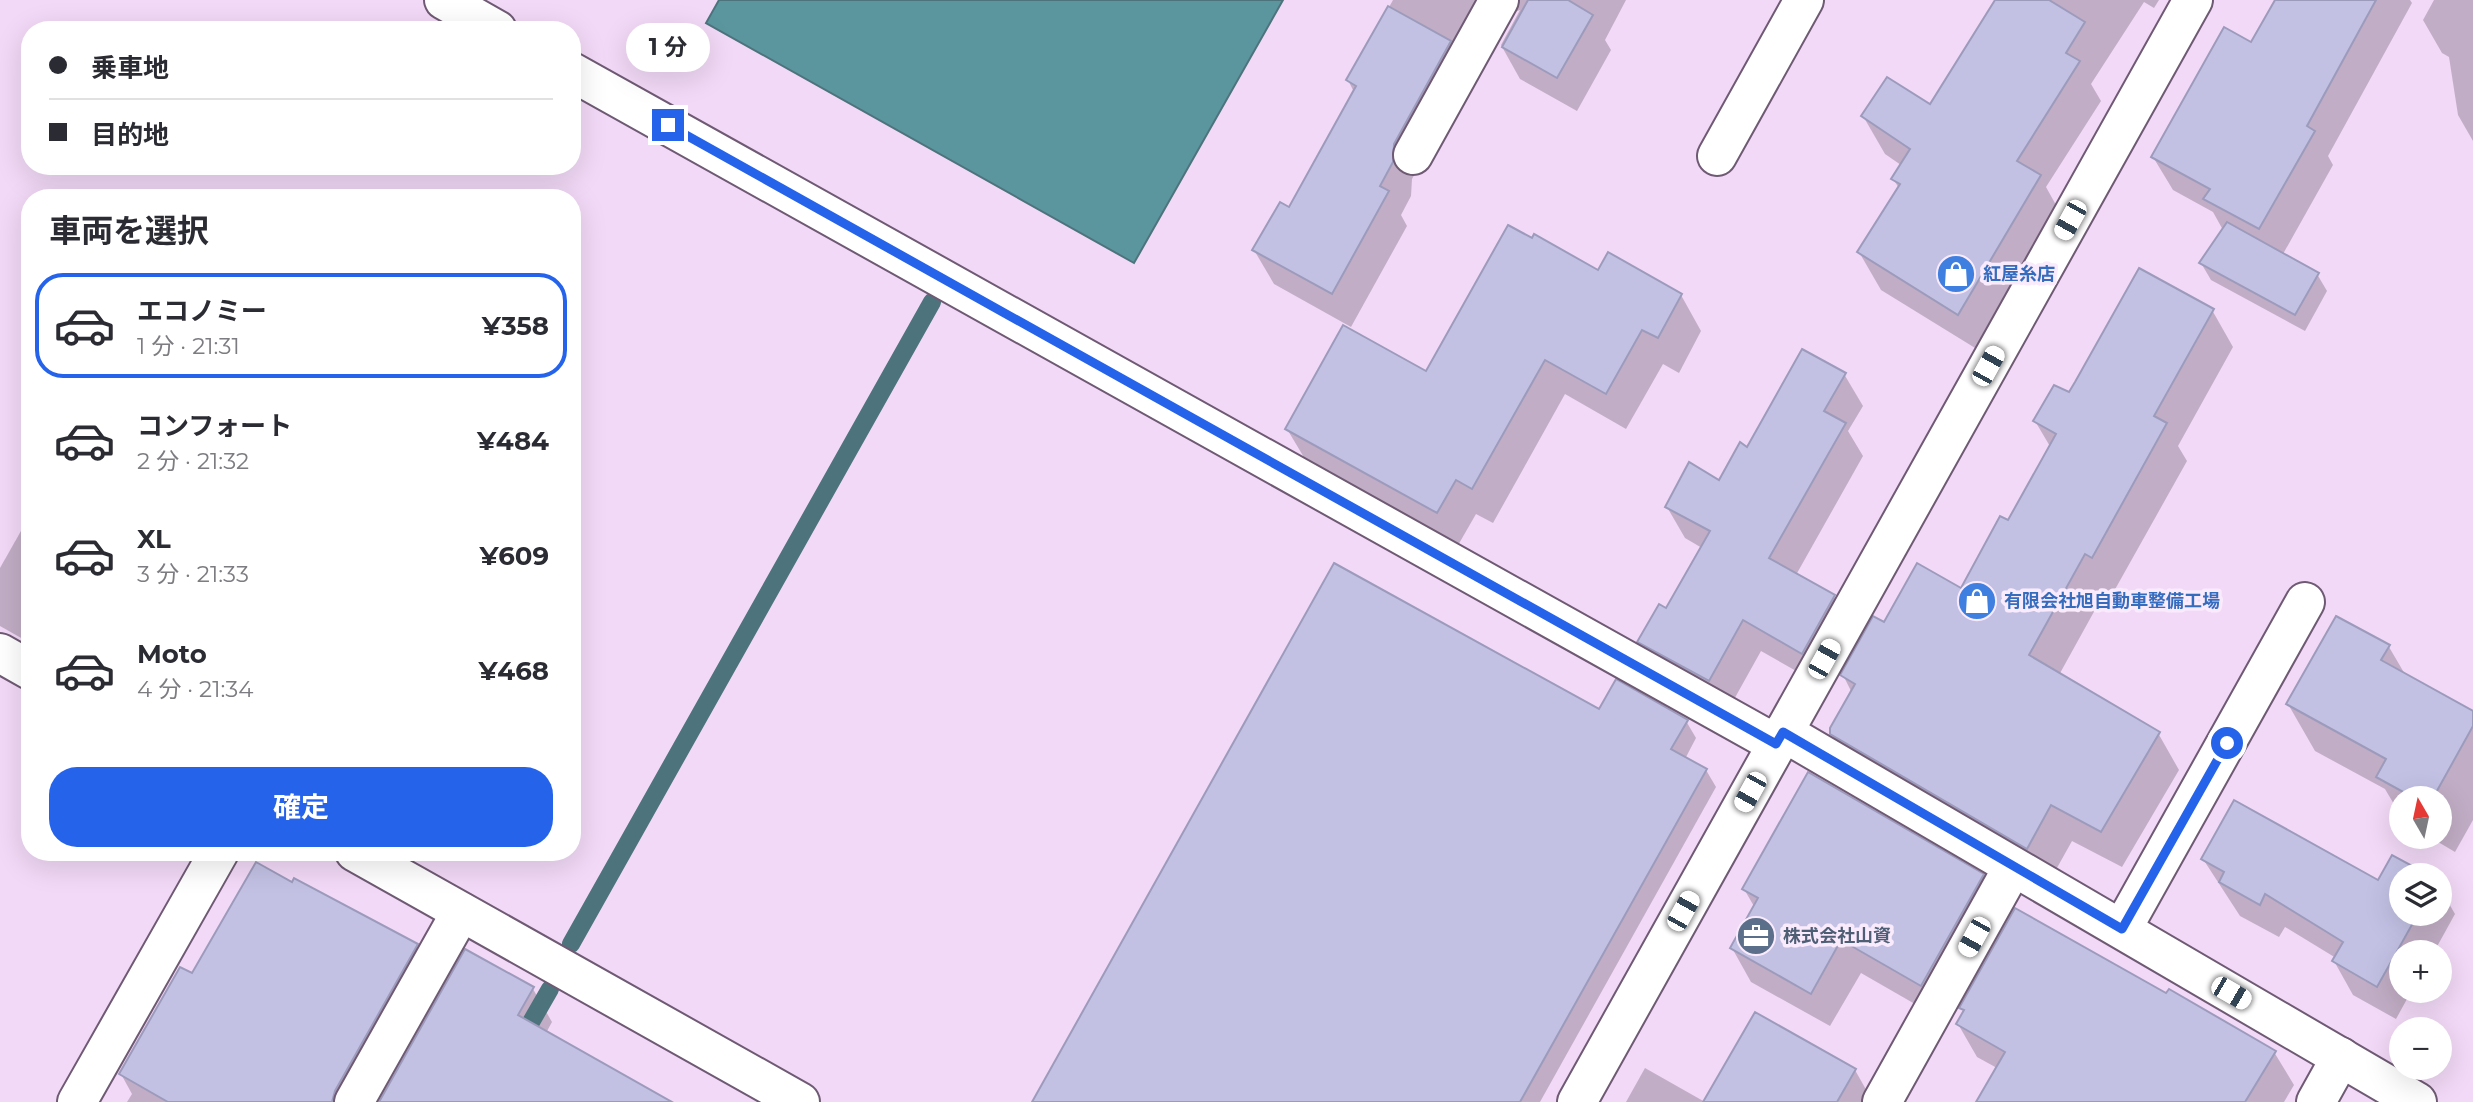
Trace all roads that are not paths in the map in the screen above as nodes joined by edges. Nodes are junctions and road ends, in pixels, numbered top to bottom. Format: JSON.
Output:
{"nodes":[{"id":1,"x":444,"y":0,"type":"edge"},
{"id":2,"x":1499,"y":0,"type":"edge"},
{"id":3,"x":1804,"y":0,"type":"edge"},
{"id":4,"x":2193,"y":0,"type":"edge"},
{"id":5,"x":482,"y":21,"type":"edge"},
{"id":6,"x":581,"y":77,"type":"edge"},
{"id":7,"x":1413,"y":155,"type":"dead end"},
{"id":8,"x":1717,"y":156,"type":"dead end"},
{"id":9,"x":2305,"y":603,"type":"dead end"},
{"id":10,"x":0,"y":653,"type":"edge"},
{"id":11,"x":21,"y":665,"type":"edge"},
{"id":12,"x":1780,"y":738,"type":"junction"},
{"id":13,"x":214,"y":861,"type":"edge"},
{"id":14,"x":371,"y":861,"type":"edge"},
{"id":15,"x":2013,"y":867,"type":"junction"},
{"id":16,"x":461,"y":912,"type":"junction"},
{"id":17,"x":2122,"y":929,"type":"junction"},
{"id":18,"x":2341,"y":1058,"type":"junction"},
{"id":19,"x":77,"y":1102,"type":"edge"},
{"id":20,"x":354,"y":1102,"type":"edge"},
{"id":21,"x":800,"y":1102,"type":"edge"},
{"id":22,"x":1577,"y":1102,"type":"edge"},
{"id":23,"x":1882,"y":1102,"type":"edge"},
{"id":24,"x":2316,"y":1102,"type":"edge"},
{"id":25,"x":2417,"y":1102,"type":"edge"}],
"edges":[{"from":1,"to":5,"type":"street"},
{"from":2,"to":7,"type":"street"},
{"from":3,"to":8,"type":"street"},
{"from":4,"to":12,"type":"street"},
{"from":6,"to":12,"type":"street"},
{"from":9,"to":17,"type":"street"},
{"from":10,"to":11,"type":"street"},
{"from":12,"to":15,"type":"street"},
{"from":12,"to":22,"type":"street"},
{"from":13,"to":19,"type":"street"},
{"from":14,"to":16,"type":"street"},
{"from":15,"to":17,"type":"street"},
{"from":15,"to":23,"type":"street"},
{"from":16,"to":20,"type":"street"},
{"from":16,"to":21,"type":"street"},
{"from":17,"to":18,"type":"street"},
{"from":18,"to":24,"type":"street"},
{"from":18,"to":25,"type":"street"}]}
